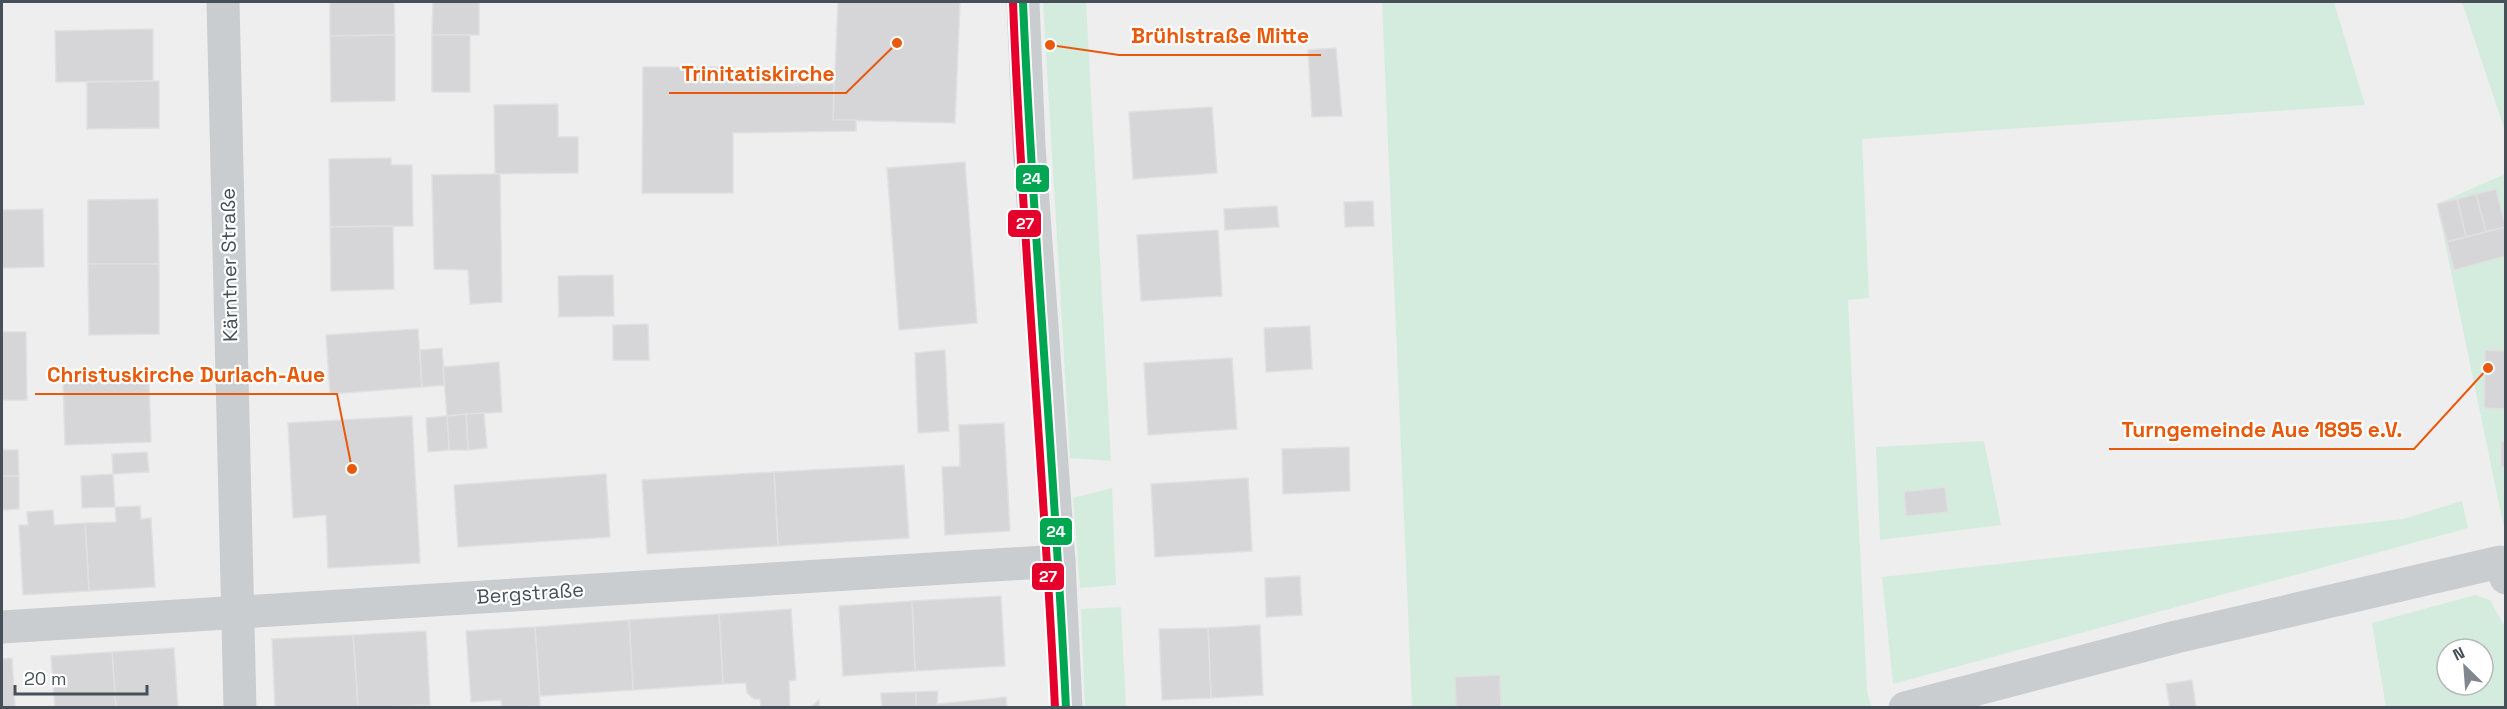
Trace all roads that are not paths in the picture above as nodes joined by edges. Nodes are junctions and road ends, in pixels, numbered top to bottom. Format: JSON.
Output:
{"nodes":[{"id":1,"x":224,"y":2,"type":"edge"},
{"id":2,"x":1023,"y":2,"type":"edge"},
{"id":3,"x":1059,"y":561,"type":"junction"},
{"id":4,"x":2505,"y":578,"type":"edge"},
{"id":5,"x":236,"y":611,"type":"junction"},
{"id":6,"x":2,"y":627,"type":"edge"},
{"id":7,"x":240,"y":708,"type":"edge"},
{"id":8,"x":1066,"y":708,"type":"edge"},
{"id":9,"x":1905,"y":708,"type":"edge"}],
"edges":[{"from":1,"to":5,"type":"street","name":"Kärntner Straße"},
{"from":2,"to":3,"type":"street"},
{"from":3,"to":5,"type":"street","name":"Bergstraße"},
{"from":3,"to":8,"type":"street"},
{"from":4,"to":9,"type":"street"},
{"from":5,"to":6,"type":"street","name":"Bergstraße"},
{"from":5,"to":7,"type":"street","name":"Kärntner Straße"}]}
